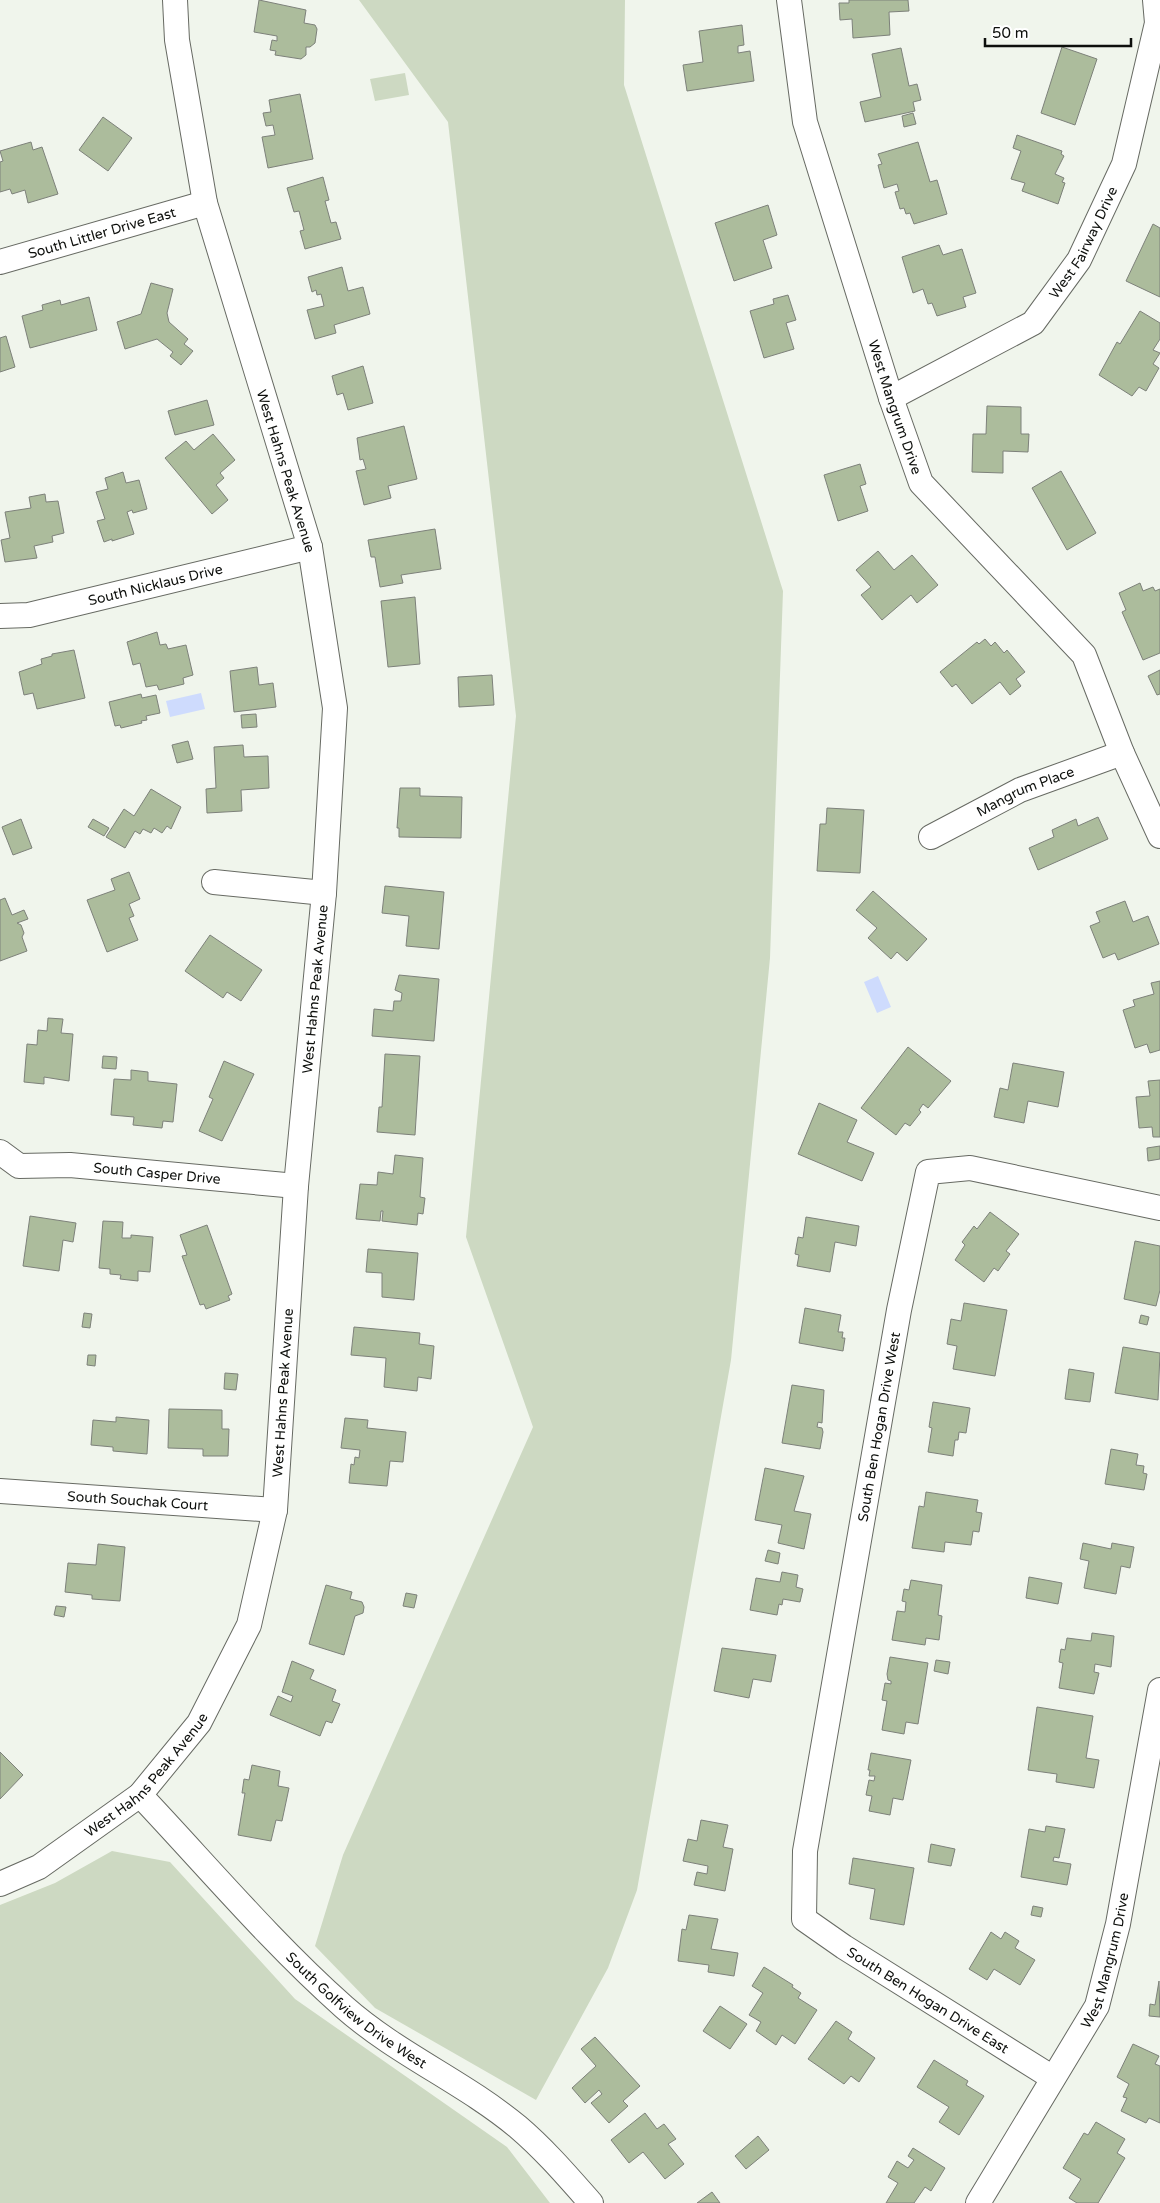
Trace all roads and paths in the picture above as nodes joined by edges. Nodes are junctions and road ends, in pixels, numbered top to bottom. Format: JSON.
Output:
{"nodes":[{"id":1,"x":175,"y":0,"type":"edge"},
{"id":2,"x":789,"y":0,"type":"edge"},
{"id":3,"x":1155,"y":0,"type":"edge"},
{"id":4,"x":205,"y":204,"type":"junction"},
{"id":5,"x":0,"y":262,"type":"edge"},
{"id":6,"x":891,"y":398,"type":"junction"},
{"id":7,"x":310,"y":547,"type":"junction"},
{"id":8,"x":0,"y":616,"type":"edge"},
{"id":9,"x":1122,"y":753,"type":"junction"},
{"id":10,"x":1160,"y":836,"type":"edge"},
{"id":11,"x":932,"y":837,"type":"dead end"},
{"id":12,"x":214,"y":882,"type":"dead end"},
{"id":13,"x":324,"y":893,"type":"junction"},
{"id":14,"x":9,"y":1159,"type":"edge"},
{"id":15,"x":296,"y":1186,"type":"junction"},
{"id":16,"x":1160,"y":1208,"type":"edge"},
{"id":17,"x":0,"y":1491,"type":"edge"},
{"id":18,"x":275,"y":1510,"type":"junction"},
{"id":19,"x":1160,"y":1690,"type":"edge"},
{"id":20,"x":140,"y":1794,"type":"junction"},
{"id":21,"x":0,"y":1884,"type":"edge"},
{"id":22,"x":804,"y":1918,"type":"joint"},
{"id":23,"x":1053,"y":2078,"type":"junction"},
{"id":24,"x":591,"y":2203,"type":"edge"},
{"id":25,"x":978,"y":2203,"type":"edge"}],
"edges":[{"from":1,"to":4,"type":"street","name":"West Hahns Peak Avenue"},
{"from":2,"to":6,"type":"street","name":"West Mangrum Drive"},
{"from":3,"to":6,"type":"street","name":"West Fairway Drive"},
{"from":4,"to":5,"type":"street","name":"South Littler Drive East"},
{"from":4,"to":7,"type":"street","name":"West Hahns Peak Avenue"},
{"from":6,"to":9,"type":"street","name":"West Mangrum Drive"},
{"from":7,"to":8,"type":"street","name":"South Nicklaus Drive"},
{"from":7,"to":13,"type":"street","name":"West Hahns Peak Avenue"},
{"from":9,"to":10,"type":"street","name":"West Mangrum Drive"},
{"from":9,"to":11,"type":"street","name":"Mangrum Place"},
{"from":12,"to":13,"type":"street"},
{"from":13,"to":15,"type":"street","name":"West Hahns Peak Avenue"},
{"from":14,"to":15,"type":"street","name":"South Casper Drive"},
{"from":15,"to":18,"type":"street","name":"West Hahns Peak Avenue"},
{"from":16,"to":22,"type":"street","name":"South Ben Hogan Drive West"},
{"from":17,"to":18,"type":"street","name":"South Souchak Court"},
{"from":18,"to":20,"type":"street","name":"West Hahns Peak Avenue"},
{"from":19,"to":23,"type":"street","name":"West Mangrum Drive"},
{"from":20,"to":21,"type":"street","name":"West Hahns Peak Avenue"},
{"from":20,"to":24,"type":"street","name":"South Golfview Drive West"},
{"from":22,"to":23,"type":"street","name":"South Ben Hogan Drive East"},
{"from":23,"to":25,"type":"street","name":"West Mangrum Drive"}]}
